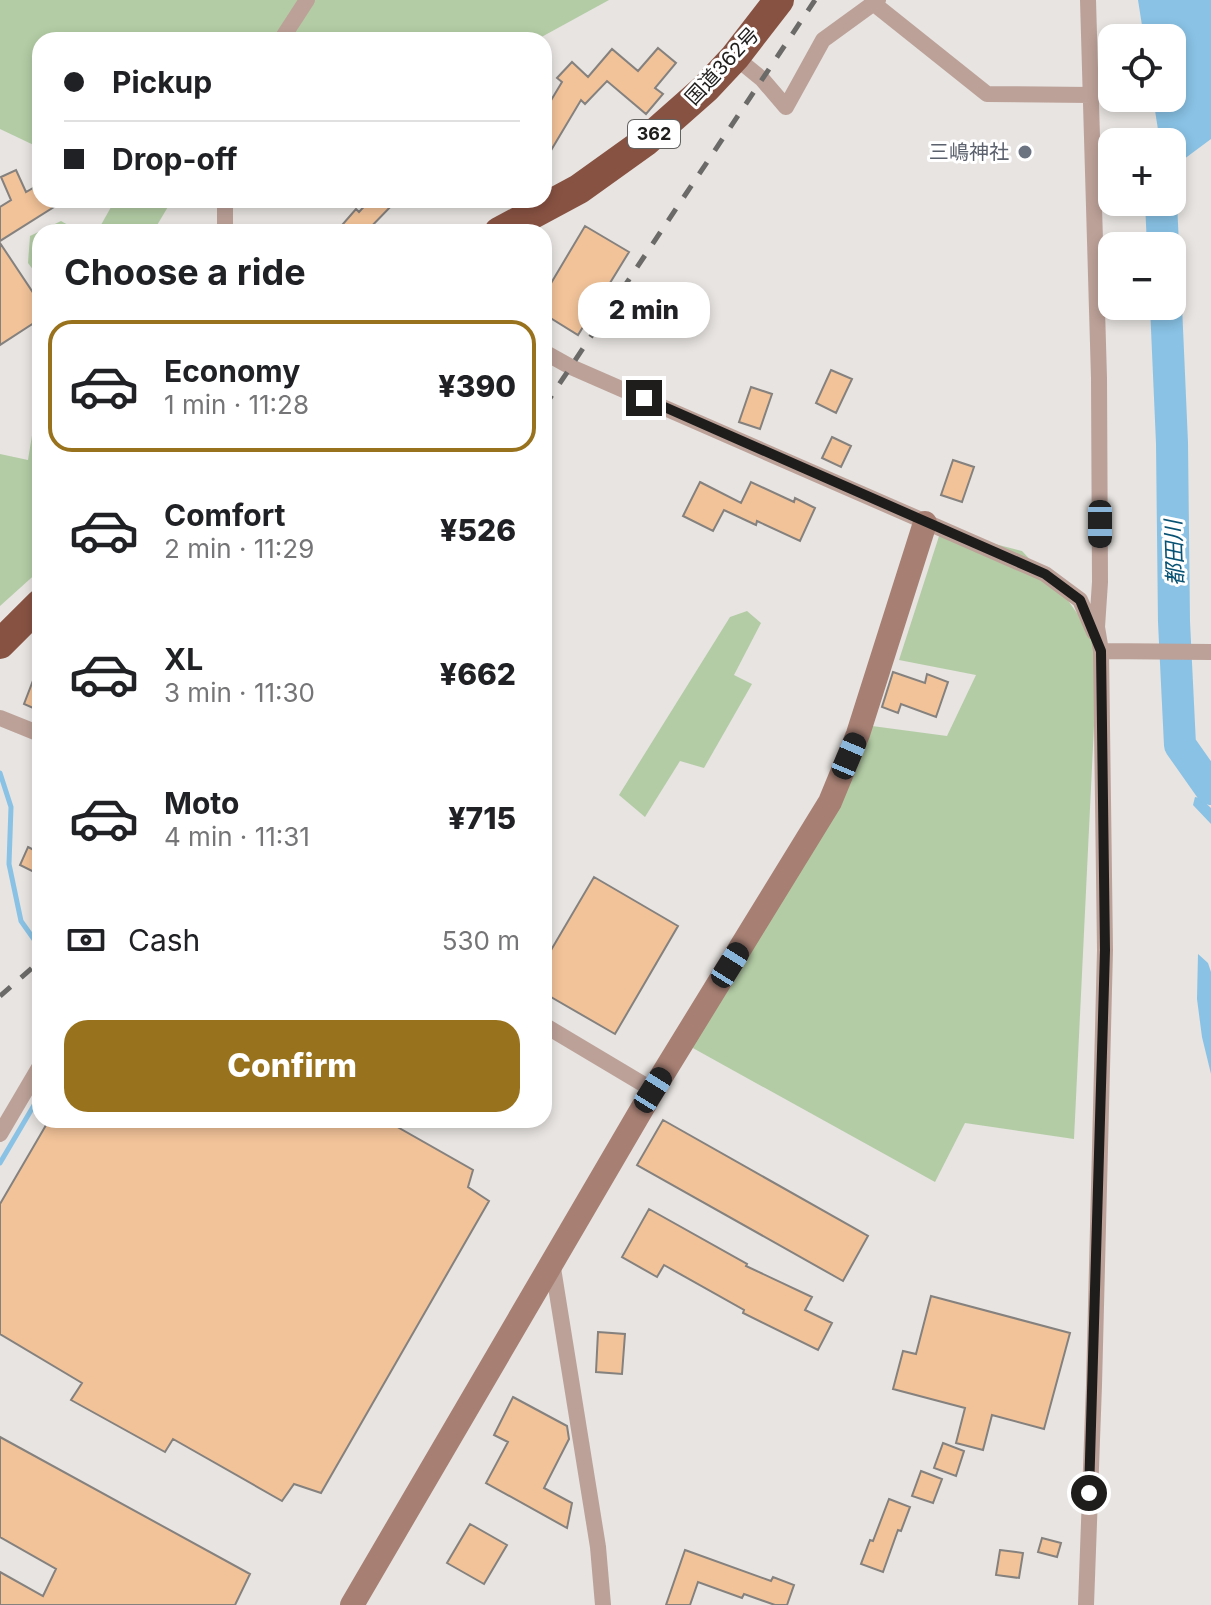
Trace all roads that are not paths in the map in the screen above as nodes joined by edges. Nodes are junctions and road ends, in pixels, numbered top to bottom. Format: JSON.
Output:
{"nodes":[{"id":1,"x":307,"y":0,"type":"edge"},
{"id":2,"x":779,"y":0,"type":"edge"},
{"id":3,"x":1088,"y":0,"type":"edge"},
{"id":4,"x":875,"y":2,"type":"edge"},
{"id":5,"x":286,"y":32,"type":"edge"},
{"id":6,"x":735,"y":57,"type":"junction"},
{"id":7,"x":1092,"y":95,"type":"junction"},
{"id":8,"x":552,"y":204,"type":"edge"},
{"id":9,"x":544,"y":208,"type":"edge"},
{"id":10,"x":514,"y":224,"type":"edge"},
{"id":11,"x":552,"y":356,"type":"edge"},
{"id":12,"x":925,"y":523,"type":"junction"},
{"id":13,"x":32,"y":612,"type":"edge"},
{"id":14,"x":0,"y":644,"type":"edge"},
{"id":15,"x":1101,"y":651,"type":"junction"},
{"id":16,"x":1211,"y":652,"type":"edge"},
{"id":17,"x":0,"y":718,"type":"edge"},
{"id":18,"x":32,"y":731,"type":"edge"},
{"id":19,"x":552,"y":1030,"type":"edge"},
{"id":20,"x":32,"y":1080,"type":"edge"},
{"id":21,"x":653,"y":1090,"type":"junction"},
{"id":22,"x":0,"y":1134,"type":"edge"},
{"id":23,"x":552,"y":1259,"type":"junction"},
{"id":24,"x":352,"y":1605,"type":"edge"},
{"id":25,"x":603,"y":1605,"type":"edge"},
{"id":26,"x":1086,"y":1605,"type":"edge"}],
"edges":[{"from":1,"to":5,"type":"street"},
{"from":2,"to":6,"type":"highway","name":"国道362号","number":"362"},
{"from":3,"to":7,"type":"street"},
{"from":4,"to":6,"type":"street"},
{"from":4,"to":7,"type":"street"},
{"from":6,"to":8,"type":"highway","name":"国道362号","number":"362"},
{"from":7,"to":15,"type":"street"},
{"from":9,"to":10,"type":"highway","name":"国道362号","number":"362"},
{"from":11,"to":12,"type":"street"},
{"from":12,"to":15,"type":"street"},
{"from":12,"to":21,"type":"street"},
{"from":13,"to":14,"type":"highway"},
{"from":15,"to":16,"type":"street"},
{"from":15,"to":26,"type":"street"},
{"from":17,"to":18,"type":"street"},
{"from":19,"to":21,"type":"street"},
{"from":20,"to":22,"type":"street"},
{"from":21,"to":23,"type":"street"},
{"from":23,"to":24,"type":"street"},
{"from":23,"to":25,"type":"street"}]}
